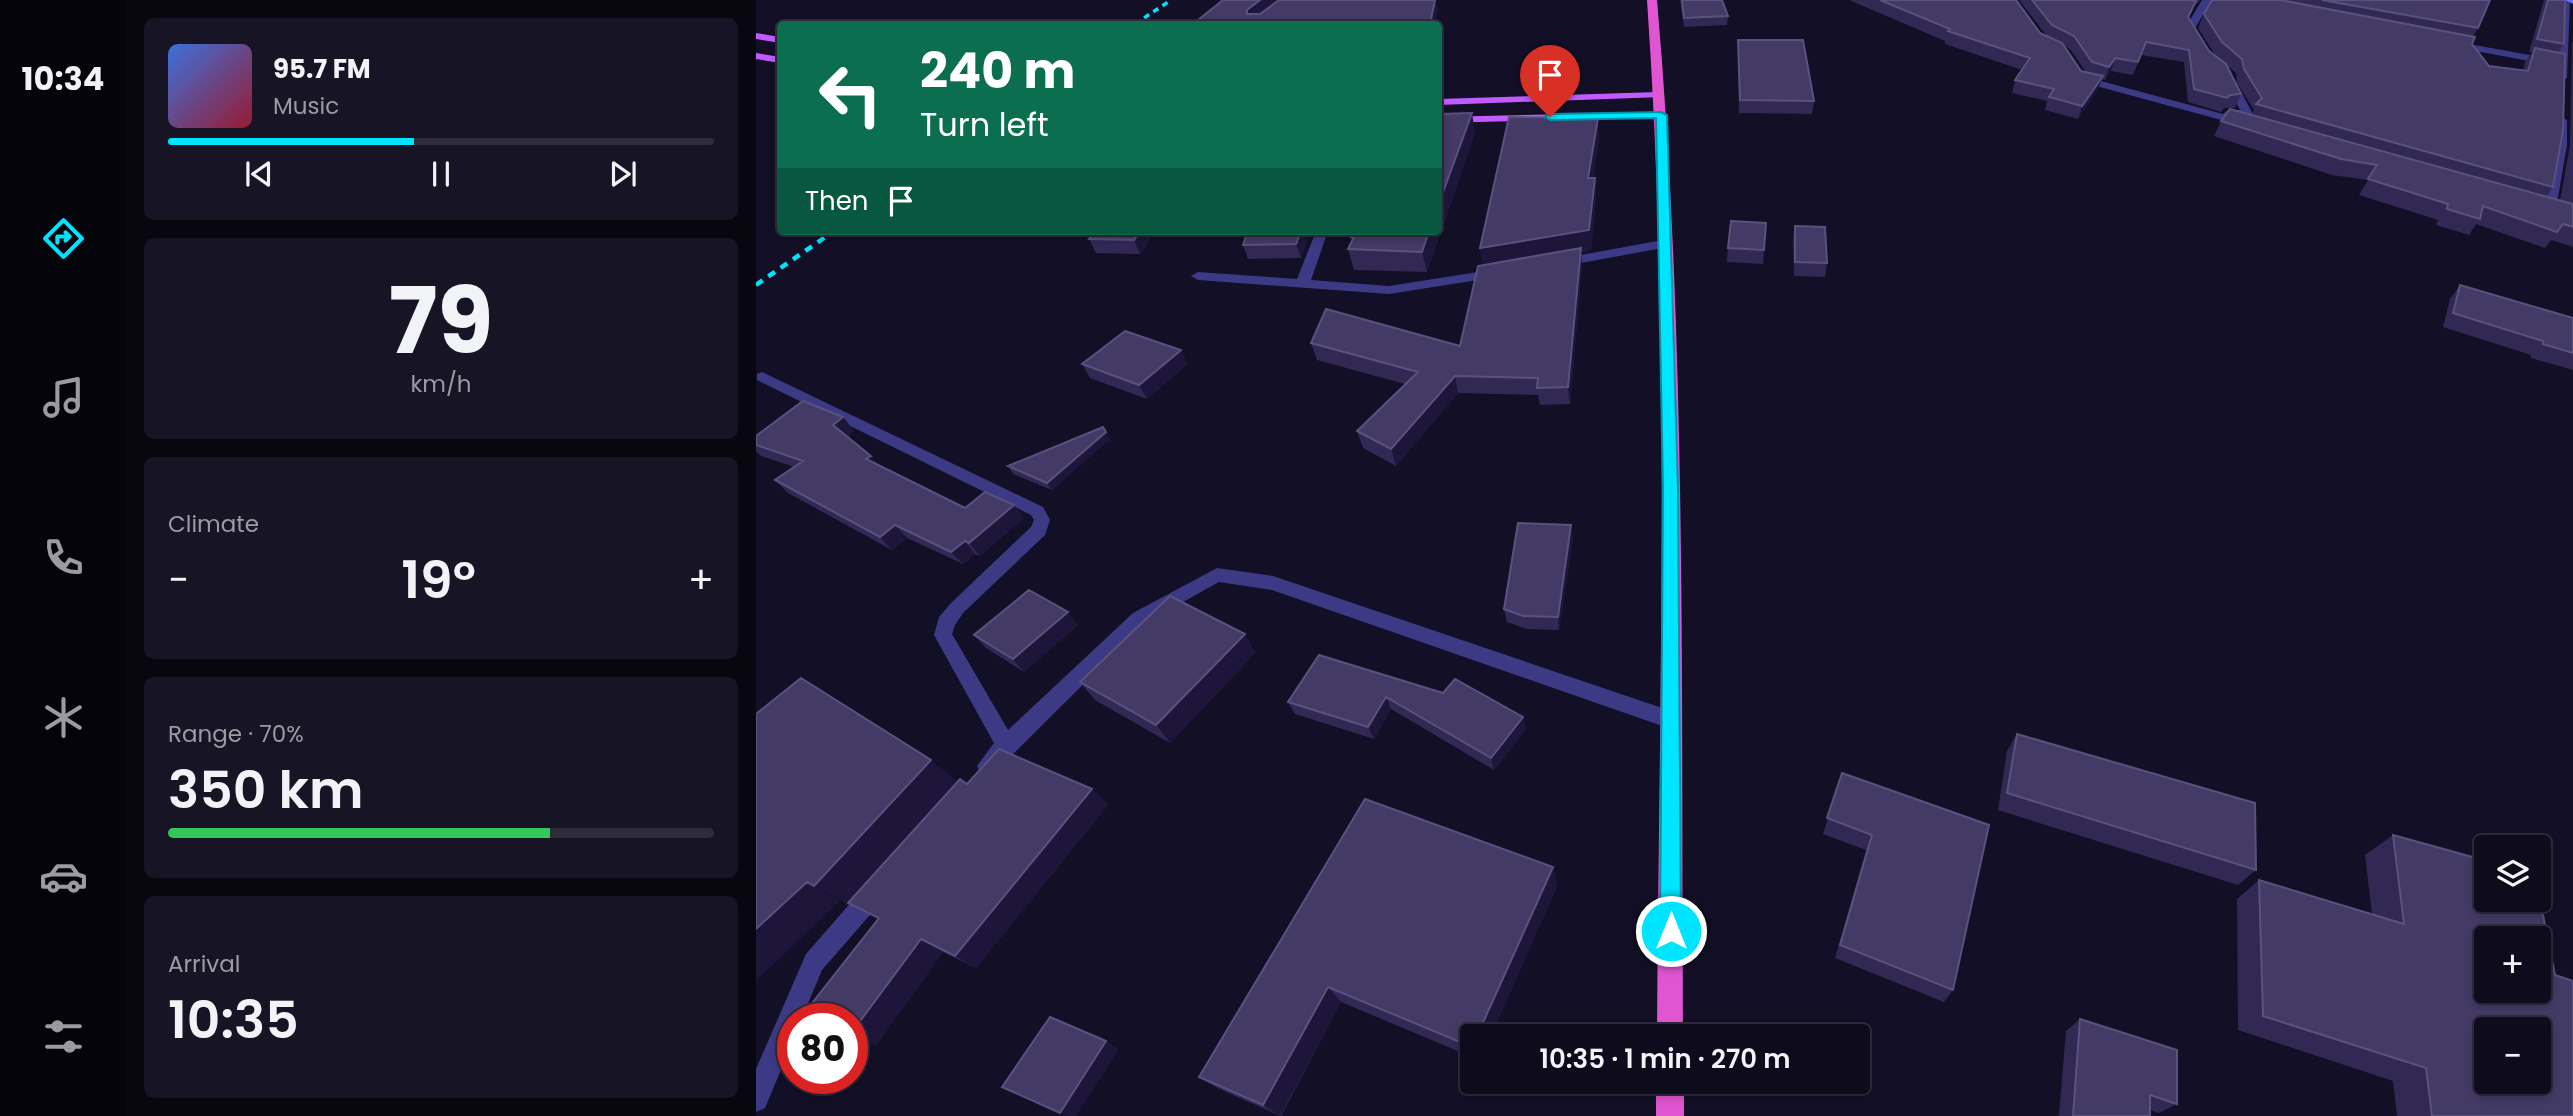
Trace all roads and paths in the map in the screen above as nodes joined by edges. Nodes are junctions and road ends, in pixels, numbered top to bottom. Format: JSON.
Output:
{"nodes":[{"id":1,"x":1652,"y":0,"type":"edge"},
{"id":2,"x":2207,"y":0,"type":"edge"},
{"id":3,"x":2569,"y":0,"type":"edge"},
{"id":4,"x":756,"y":36,"type":"edge"},
{"id":5,"x":777,"y":40,"type":"edge"},
{"id":6,"x":2439,"y":41,"type":"edge"},
{"id":7,"x":2203,"y":49,"type":"edge"},
{"id":8,"x":756,"y":56,"type":"edge"},
{"id":9,"x":777,"y":60,"type":"edge"},
{"id":10,"x":2070,"y":61,"type":"edge"},
{"id":11,"x":2562,"y":64,"type":"junction"},
{"id":12,"x":2219,"y":66,"type":"edge"},
{"id":13,"x":2561,"y":89,"type":"edge"},
{"id":14,"x":1658,"y":95,"type":"junction"},
{"id":15,"x":1442,"y":102,"type":"edge"},
{"id":16,"x":2203,"y":112,"type":"junction"},
{"id":17,"x":2560,"y":113,"type":"edge"},
{"id":18,"x":1661,"y":115,"type":"junction"},
{"id":19,"x":1442,"y":120,"type":"edge"},
{"id":20,"x":2256,"y":126,"type":"edge"},
{"id":21,"x":2550,"y":210,"type":"edge"},
{"id":22,"x":1321,"y":235,"type":"edge"},
{"id":23,"x":1663,"y":244,"type":"junction"},
{"id":24,"x":1541,"y":266,"type":"edge"},
{"id":25,"x":1514,"y":270,"type":"edge"},
{"id":26,"x":1198,"y":276,"type":"dead end"},
{"id":27,"x":1302,"y":285,"type":"junction"},
{"id":28,"x":762,"y":377,"type":"dead end"},
{"id":29,"x":1671,"y":720,"type":"junction"},
{"id":30,"x":1006,"y":745,"type":"junction"},
{"id":31,"x":969,"y":786,"type":"edge"},
{"id":32,"x":887,"y":879,"type":"edge"},
{"id":33,"x":1670,"y":1024,"type":"edge"},
{"id":34,"x":1670,"y":1094,"type":"edge"},
{"id":35,"x":756,"y":1099,"type":"edge"},
{"id":36,"x":1670,"y":1116,"type":"edge"}],
"edges":[{"from":1,"to":14,"type":"highway"},
{"from":2,"to":7,"type":"street"},
{"from":3,"to":11,"type":"street"},
{"from":4,"to":5,"type":"main road"},
{"from":6,"to":11,"type":"street"},
{"from":8,"to":9,"type":"main road"},
{"from":10,"to":16,"type":"street"},
{"from":11,"to":13,"type":"street"},
{"from":12,"to":16,"type":"street"},
{"from":14,"to":15,"type":"main road"},
{"from":14,"to":18,"type":"highway"},
{"from":16,"to":20,"type":"street"},
{"from":17,"to":21,"type":"street"},
{"from":18,"to":19,"type":"main road"},
{"from":18,"to":23,"type":"highway"},
{"from":22,"to":27,"type":"street"},
{"from":23,"to":24,"type":"street"},
{"from":23,"to":29,"type":"highway"},
{"from":25,"to":27,"type":"street"},
{"from":26,"to":27,"type":"street"},
{"from":28,"to":30,"type":"street"},
{"from":29,"to":30,"type":"street"},
{"from":29,"to":33,"type":"highway"},
{"from":30,"to":31,"type":"street"},
{"from":32,"to":35,"type":"street"},
{"from":34,"to":36,"type":"highway"}]}
